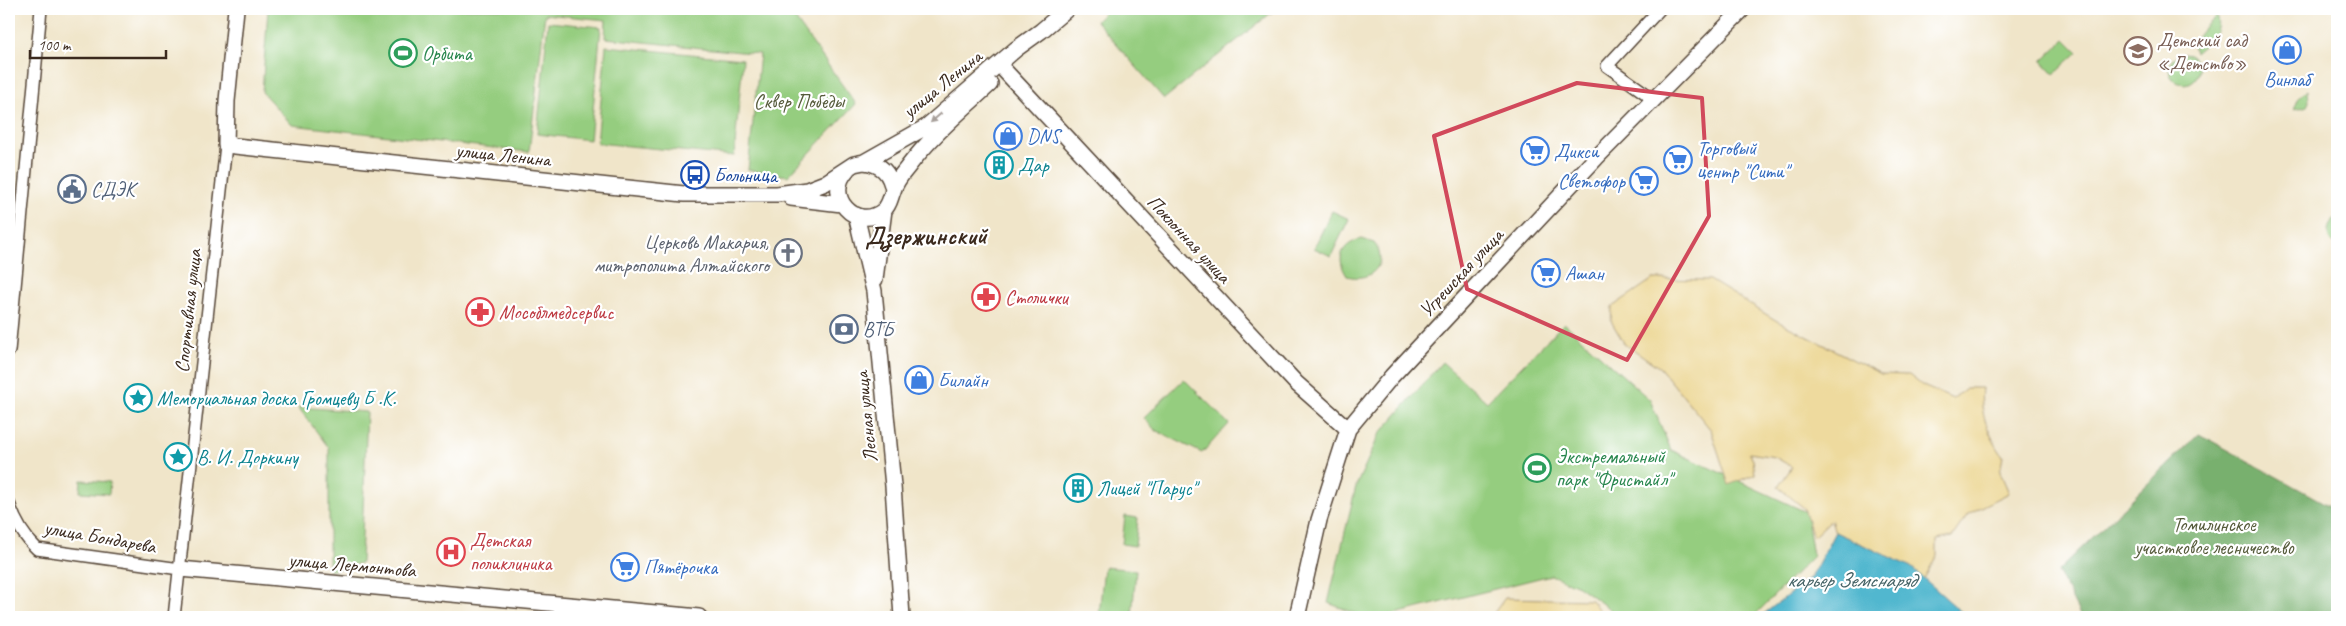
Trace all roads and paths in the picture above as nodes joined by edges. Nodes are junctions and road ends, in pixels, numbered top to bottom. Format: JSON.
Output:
{"nodes":[{"id":1,"x":41,"y":9,"type":"edge"},
{"id":2,"x":236,"y":9,"type":"edge"},
{"id":3,"x":1067,"y":9,"type":"edge"},
{"id":4,"x":1660,"y":9,"type":"edge"},
{"id":5,"x":1743,"y":9,"type":"edge"},
{"id":6,"x":1041,"y":31,"type":"junction"},
{"id":7,"x":1005,"y":71,"type":"junction"},
{"id":8,"x":1652,"y":102,"type":"junction"},
{"id":9,"x":226,"y":145,"type":"junction"},
{"id":10,"x":864,"y":162,"type":"junction"},
{"id":11,"x":848,"y":168,"type":"junction"},
{"id":12,"x":893,"y":190,"type":"junction"},
{"id":13,"x":777,"y":194,"type":"junction"},
{"id":14,"x":842,"y":204,"type":"junction"},
{"id":15,"x":884,"y":210,"type":"junction"},
{"id":16,"x":856,"y":215,"type":"junction"},
{"id":17,"x":874,"y":290,"type":"junction"},
{"id":18,"x":9,"y":352,"type":"edge"},
{"id":19,"x":1348,"y":429,"type":"junction"},
{"id":20,"x":9,"y":503,"type":"edge"},
{"id":21,"x":180,"y":569,"type":"junction"},
{"id":22,"x":174,"y":617,"type":"edge"},
{"id":23,"x":699,"y":617,"type":"edge"},
{"id":24,"x":902,"y":617,"type":"edge"},
{"id":25,"x":1297,"y":617,"type":"edge"}],
"edges":[{"from":1,"to":18,"type":"street"},
{"from":2,"to":9,"type":"street","name":"Спортивная улица"},
{"from":3,"to":6,"type":"street","name":"улица Ленина"},
{"from":4,"to":8,"type":"street"},
{"from":5,"to":8,"type":"street","name":"Угрешская улица"},
{"from":6,"to":7,"type":"street","name":"улица Ленина"},
{"from":6,"to":10,"type":"street","name":"улица Ленина","one_way":true},
{"from":7,"to":12,"type":"street","name":"улица Ленина"},
{"from":7,"to":19,"type":"street","name":"Поклонная улица"},
{"from":8,"to":19,"type":"street","name":"Угрешская улица"},
{"from":9,"to":13,"type":"street","name":"улица Ленина"},
{"from":9,"to":21,"type":"street","name":"Спортивная улица"},
{"from":10,"to":11,"type":"street","name":"улица Ленина"},
{"from":10,"to":12,"type":"street"},
{"from":11,"to":13,"type":"street","name":"улица Ленина"},
{"from":11,"to":14,"type":"street"},
{"from":12,"to":15,"type":"street","name":"улица Ленина"},
{"from":13,"to":14,"type":"street","name":"улица Ленина"},
{"from":14,"to":16,"type":"street","name":"улица Ленина"},
{"from":15,"to":16,"type":"street"},
{"from":15,"to":17,"type":"street","name":"улица Ленина"},
{"from":16,"to":17,"type":"street","name":"Лесная улица"},
{"from":17,"to":24,"type":"street","name":"Лесная улица"},
{"from":19,"to":25,"type":"street","name":"Угрешская улица"},
{"from":20,"to":21,"type":"street","name":"улица Бондарева"},
{"from":21,"to":22,"type":"street","name":"Спортивная улица"},
{"from":21,"to":23,"type":"street","name":"улица Лермонтова"}]}
